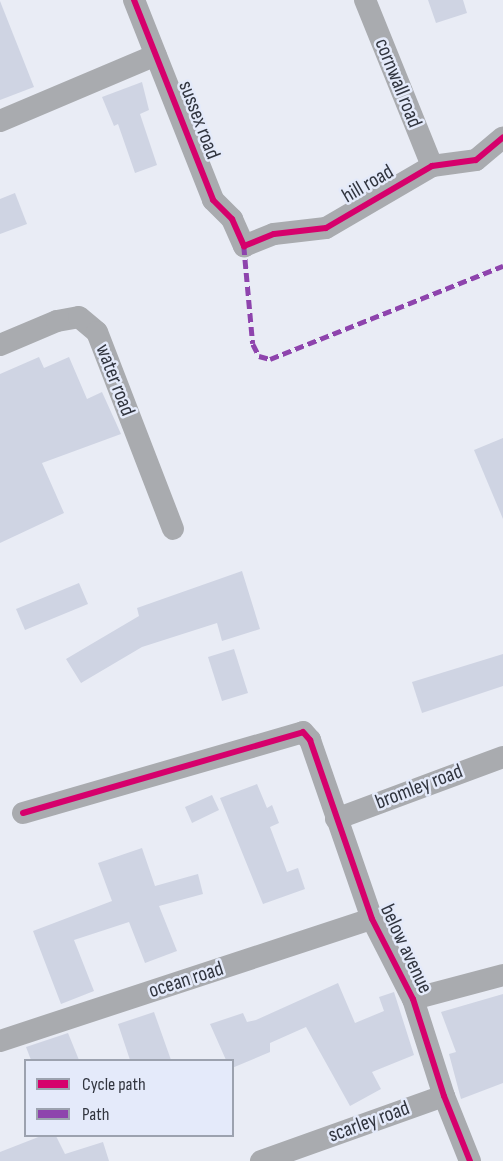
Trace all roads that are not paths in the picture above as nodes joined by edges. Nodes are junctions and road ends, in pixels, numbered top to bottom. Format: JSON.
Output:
{"nodes":[{"id":1,"x":134,"y":0,"type":"edge"},
{"id":2,"x":365,"y":0,"type":"edge"},
{"id":3,"x":156,"y":55,"type":"junction"},
{"id":4,"x":0,"y":121,"type":"edge"},
{"id":5,"x":503,"y":137,"type":"edge"},
{"id":6,"x":432,"y":166,"type":"junction"},
{"id":7,"x":244,"y":246,"type":"joint"},
{"id":8,"x":0,"y":345,"type":"edge"},
{"id":9,"x":172,"y":529,"type":"dead end"},
{"id":10,"x":503,"y":757,"type":"edge"},
{"id":11,"x":23,"y":813,"type":"dead end"},
{"id":12,"x":336,"y":819,"type":"junction"},
{"id":13,"x":372,"y":919,"type":"junction"},
{"id":14,"x":503,"y":975,"type":"edge"},
{"id":15,"x":414,"y":999,"type":"junction"},
{"id":16,"x":0,"y":1041,"type":"edge"},
{"id":17,"x":444,"y":1096,"type":"junction"},
{"id":18,"x":261,"y":1161,"type":"edge"},
{"id":19,"x":470,"y":1161,"type":"edge"}],
"edges":[{"from":1,"to":3,"type":"street","name":"sussex road"},
{"from":2,"to":6,"type":"street","name":"cornwall road"},
{"from":3,"to":4,"type":"street"},
{"from":3,"to":7,"type":"street","name":"sussex road"},
{"from":5,"to":6,"type":"street","name":"hill road"},
{"from":6,"to":7,"type":"street","name":"hill road"},
{"from":8,"to":9,"type":"street","name":"water road"},
{"from":10,"to":12,"type":"street","name":"bromley road"},
{"from":11,"to":12,"type":"street","name":"below avenue"},
{"from":12,"to":13,"type":"street","name":"below avenue"},
{"from":13,"to":15,"type":"street","name":"below avenue"},
{"from":13,"to":16,"type":"street","name":"ocean road"},
{"from":14,"to":15,"type":"street"},
{"from":15,"to":17,"type":"street","name":"below avenue"},
{"from":17,"to":18,"type":"street","name":"scarley road"},
{"from":17,"to":19,"type":"street","name":"below avenue"}]}
